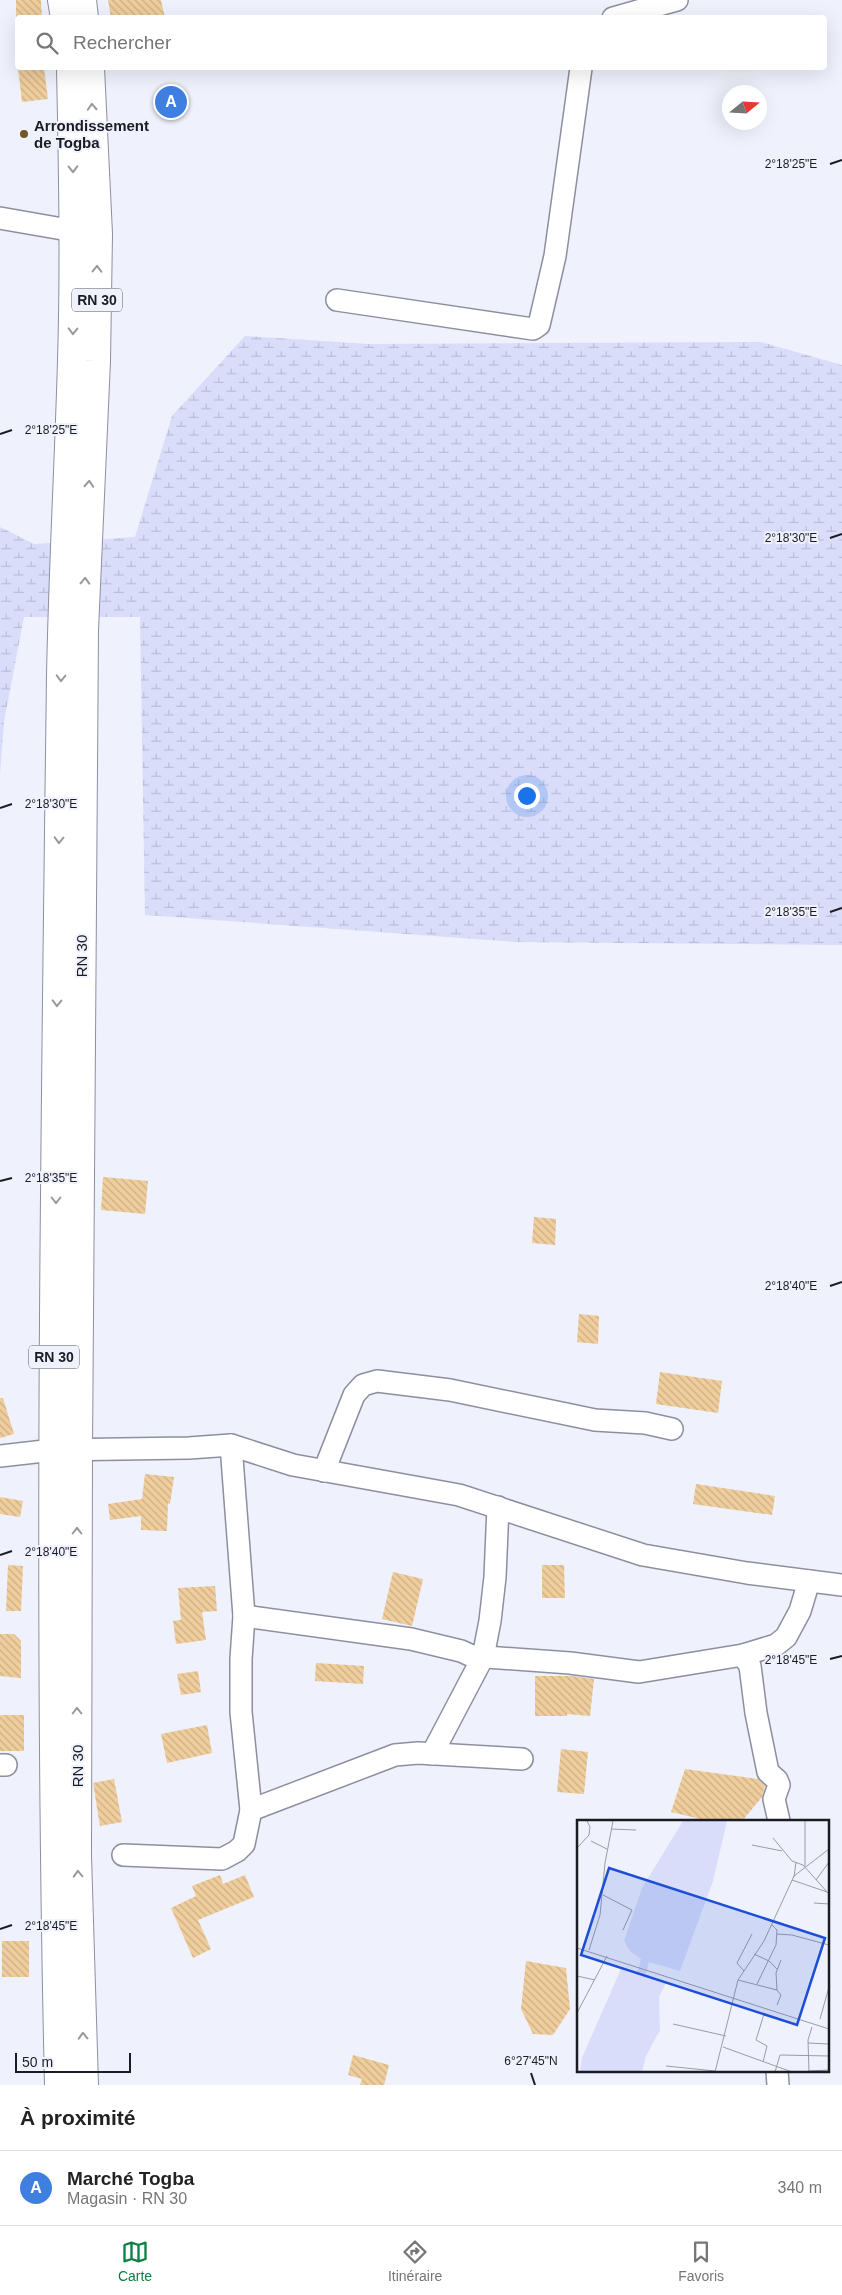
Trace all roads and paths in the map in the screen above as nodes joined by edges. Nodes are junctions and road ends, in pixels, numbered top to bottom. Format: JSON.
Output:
{"nodes":[{"id":1,"x":62,"y":0,"type":"edge"},
{"id":2,"x":82,"y":0,"type":"edge"},
{"id":3,"x":677,"y":0,"type":"edge"},
{"id":4,"x":64,"y":15,"type":"edge"},
{"id":5,"x":84,"y":15,"type":"edge"},
{"id":6,"x":624,"y":15,"type":"edge"},
{"id":7,"x":71,"y":70,"type":"edge"},
{"id":8,"x":90,"y":70,"type":"edge"},
{"id":9,"x":581,"y":70,"type":"edge"},
{"id":10,"x":0,"y":218,"type":"edge"},
{"id":11,"x":74,"y":230,"type":"junction"},
{"id":12,"x":337,"y":300,"type":"dead end"},
{"id":13,"x":76,"y":532,"type":"junction"},
{"id":14,"x":672,"y":1429,"type":"dead end"},
{"id":15,"x":231,"y":1445,"type":"junction"},
{"id":16,"x":66,"y":1450,"type":"junction"},
{"id":17,"x":0,"y":1456,"type":"edge"},
{"id":18,"x":324,"y":1471,"type":"junction"},
{"id":19,"x":498,"y":1507,"type":"junction"},
{"id":20,"x":809,"y":1581,"type":"junction"},
{"id":21,"x":842,"y":1585,"type":"edge"},
{"id":22,"x":244,"y":1616,"type":"junction"},
{"id":23,"x":743,"y":1655,"type":"junction"},
{"id":24,"x":483,"y":1657,"type":"junction"},
{"id":25,"x":432,"y":1754,"type":"junction"},
{"id":26,"x":522,"y":1759,"type":"dead end"},
{"id":27,"x":251,"y":1810,"type":"junction"},
{"id":28,"x":779,"y":1820,"type":"edge"},
{"id":29,"x":122,"y":1854,"type":"dead end"},
{"id":30,"x":777,"y":2072,"type":"edge"},
{"id":31,"x":59,"y":2085,"type":"edge"},
{"id":32,"x":84,"y":2085,"type":"edge"},
{"id":33,"x":778,"y":2085,"type":"edge"}],
"edges":[{"from":1,"to":4,"type":"main road"},
{"from":2,"to":5,"type":"main road"},
{"from":3,"to":6,"type":"street"},
{"from":7,"to":11,"type":"main road","number":"RN 30","one_way":true},
{"from":13,"to":8,"type":"main road","name":"RN 30","number":"RN 30","one_way":true},
{"from":9,"to":12,"type":"street"},
{"from":10,"to":11,"type":"street"},
{"from":11,"to":13,"type":"main road","number":"RN 30","one_way":true},
{"from":13,"to":16,"type":"main road","name":"RN 30","number":"RN 30"},
{"from":14,"to":18,"type":"street"},
{"from":15,"to":16,"type":"street"},
{"from":15,"to":18,"type":"street"},
{"from":15,"to":22,"type":"street"},
{"from":16,"to":17,"type":"street"},
{"from":16,"to":31,"type":"main road","number":"RN 30"},
{"from":32,"to":16,"type":"main road","name":"RN 30","number":"RN 30","one_way":true},
{"from":18,"to":19,"type":"street"},
{"from":19,"to":20,"type":"street"},
{"from":19,"to":24,"type":"street"},
{"from":20,"to":21,"type":"street"},
{"from":20,"to":23,"type":"street"},
{"from":22,"to":24,"type":"street"},
{"from":22,"to":27,"type":"street"},
{"from":23,"to":24,"type":"street"},
{"from":23,"to":28,"type":"street"},
{"from":24,"to":25,"type":"street"},
{"from":25,"to":26,"type":"street"},
{"from":25,"to":27,"type":"street"},
{"from":27,"to":29,"type":"street"},
{"from":30,"to":33,"type":"street"}]}
